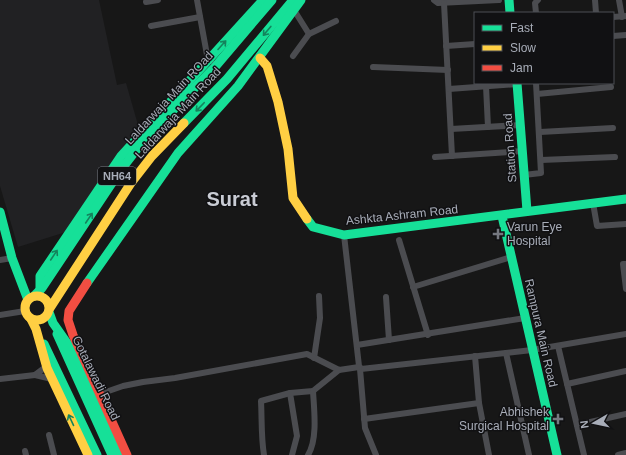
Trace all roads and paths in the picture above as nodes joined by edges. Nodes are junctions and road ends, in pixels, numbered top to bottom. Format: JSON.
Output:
{"nodes":[{"id":1,"x":158,"y":0,"type":"edge"},
{"id":2,"x":197,"y":0,"type":"edge"},
{"id":3,"x":263,"y":0,"type":"edge"},
{"id":4,"x":272,"y":0,"type":"edge"},
{"id":5,"x":434,"y":0,"type":"edge"},
{"id":6,"x":499,"y":0,"type":"edge"},
{"id":7,"x":509,"y":0,"type":"edge"},
{"id":8,"x":538,"y":0,"type":"edge"},
{"id":9,"x":595,"y":0,"type":"edge"},
{"id":10,"x":619,"y":0,"type":"edge"},
{"id":11,"x":146,"y":2,"type":"dead end"},
{"id":12,"x":296,"y":3,"type":"edge"},
{"id":13,"x":444,"y":3,"type":"junction"},
{"id":14,"x":510,"y":12,"type":"edge"},
{"id":15,"x":536,"y":12,"type":"edge"},
{"id":16,"x":596,"y":12,"type":"edge"},
{"id":17,"x":200,"y":17,"type":"junction"},
{"id":18,"x":624,"y":17,"type":"edge"},
{"id":19,"x":336,"y":21,"type":"dead end"},
{"id":20,"x":151,"y":26,"type":"dead end"},
{"id":21,"x":309,"y":34,"type":"junction"},
{"id":22,"x":626,"y":35,"type":"edge"},
{"id":23,"x":614,"y":36,"type":"edge"},
{"id":24,"x":474,"y":44,"type":"edge"},
{"id":25,"x":446,"y":46,"type":"junction"},
{"id":26,"x":293,"y":56,"type":"dead end"},
{"id":27,"x":260,"y":58,"type":"junction"},
{"id":28,"x":210,"y":59,"type":"junction"},
{"id":29,"x":373,"y":67,"type":"dead end"},
{"id":30,"x":215,"y":68,"type":"junction"},
{"id":31,"x":448,"y":70,"type":"junction"},
{"id":32,"x":227,"y":79,"type":"junction"},
{"id":33,"x":517,"y":84,"type":"edge"},
{"id":34,"x":536,"y":84,"type":"edge"},
{"id":35,"x":238,"y":86,"type":"junction"},
{"id":36,"x":486,"y":86,"type":"junction"},
{"id":37,"x":611,"y":87,"type":"dead end"},
{"id":38,"x":449,"y":89,"type":"junction"},
{"id":39,"x":537,"y":94,"type":"junction"},
{"id":40,"x":520,"y":126,"type":"junction"},
{"id":41,"x":488,"y":127,"type":"junction"},
{"id":42,"x":613,"y":128,"type":"dead end"},
{"id":43,"x":451,"y":129,"type":"junction"},
{"id":44,"x":540,"y":132,"type":"junction"},
{"id":45,"x":523,"y":151,"type":"junction"},
{"id":46,"x":452,"y":156,"type":"junction"},
{"id":47,"x":435,"y":157,"type":"dead end"},
{"id":48,"x":615,"y":157,"type":"dead end"},
{"id":49,"x":541,"y":160,"type":"junction"},
{"id":50,"x":524,"y":175,"type":"junction"},
{"id":51,"x":626,"y":199,"type":"edge"},
{"id":52,"x":593,"y":203,"type":"junction"},
{"id":53,"x":527,"y":211,"type":"junction"},
{"id":54,"x":0,"y":212,"type":"edge"},
{"id":55,"x":502,"y":216,"type":"junction"},
{"id":56,"x":626,"y":224,"type":"edge"},
{"id":57,"x":344,"y":235,"type":"junction"},
{"id":58,"x":399,"y":240,"type":"dead end"},
{"id":59,"x":511,"y":257,"type":"junction"},
{"id":60,"x":12,"y":258,"type":"junction"},
{"id":61,"x":0,"y":260,"type":"edge"},
{"id":62,"x":626,"y":264,"type":"edge"},
{"id":63,"x":413,"y":287,"type":"junction"},
{"id":64,"x":626,"y":289,"type":"edge"},
{"id":65,"x":34,"y":295,"type":"junction"},
{"id":66,"x":319,"y":296,"type":"dead end"},
{"id":67,"x":386,"y":297,"type":"dead end"},
{"id":68,"x":50,"y":310,"type":"junction"},
{"id":69,"x":25,"y":311,"type":"junction"},
{"id":70,"x":0,"y":315,"type":"edge"},
{"id":71,"x":525,"y":318,"type":"junction"},
{"id":72,"x":31,"y":319,"type":"junction"},
{"id":73,"x":53,"y":323,"type":"junction"},
{"id":74,"x":36,"y":329,"type":"junction"},
{"id":75,"x":428,"y":334,"type":"junction"},
{"id":76,"x":626,"y":334,"type":"edge"},
{"id":77,"x":389,"y":340,"type":"junction"},
{"id":78,"x":357,"y":345,"type":"junction"},
{"id":79,"x":558,"y":346,"type":"junction"},
{"id":80,"x":532,"y":350,"type":"junction"},
{"id":81,"x":506,"y":353,"type":"junction"},
{"id":82,"x":475,"y":356,"type":"junction"},
{"id":83,"x":314,"y":358,"type":"junction"},
{"id":84,"x":47,"y":366,"type":"junction"},
{"id":85,"x":360,"y":368,"type":"junction"},
{"id":86,"x":339,"y":370,"type":"junction"},
{"id":87,"x":626,"y":371,"type":"edge"},
{"id":88,"x":35,"y":375,"type":"junction"},
{"id":89,"x":0,"y":379,"type":"edge"},
{"id":90,"x":52,"y":379,"type":"junction"},
{"id":91,"x":567,"y":384,"type":"junction"},
{"id":92,"x":313,"y":391,"type":"junction"},
{"id":93,"x":290,"y":393,"type":"junction"},
{"id":94,"x":100,"y":394,"type":"junction"},
{"id":95,"x":480,"y":403,"type":"junction"},
{"id":96,"x":626,"y":414,"type":"edge"},
{"id":97,"x":364,"y":419,"type":"junction"},
{"id":98,"x":577,"y":425,"type":"junction"},
{"id":99,"x":49,"y":435,"type":"dead end"},
{"id":100,"x":626,"y":453,"type":"edge"},
{"id":101,"x":54,"y":455,"type":"edge"},
{"id":102,"x":88,"y":455,"type":"edge"},
{"id":103,"x":96,"y":455,"type":"edge"},
{"id":104,"x":112,"y":455,"type":"edge"},
{"id":105,"x":120,"y":455,"type":"edge"},
{"id":106,"x":127,"y":455,"type":"edge"},
{"id":107,"x":264,"y":455,"type":"edge"},
{"id":108,"x":292,"y":455,"type":"edge"},
{"id":109,"x":308,"y":455,"type":"edge"},
{"id":110,"x":376,"y":455,"type":"edge"},
{"id":111,"x":489,"y":455,"type":"edge"},
{"id":112,"x":529,"y":455,"type":"edge"},
{"id":113,"x":557,"y":455,"type":"edge"},
{"id":114,"x":584,"y":455,"type":"edge"},
{"id":115,"x":618,"y":455,"type":"edge"}],
"edges":[{"from":1,"to":11,"type":"street"},
{"from":2,"to":17,"type":"street"},
{"from":28,"to":3,"type":"main road","one_way":true},
{"from":4,"to":30,"type":"main road","name":"Laldarwaja Main ROad","number":"NH64"},
{"from":5,"to":13,"type":"street"},
{"from":6,"to":13,"type":"street"},
{"from":7,"to":14,"type":"main road"},
{"from":8,"to":15,"type":"street"},
{"from":9,"to":16,"type":"street"},
{"from":10,"to":18,"type":"street"},
{"from":12,"to":21,"type":"street"},
{"from":12,"to":27,"type":"main road"},
{"from":12,"to":32,"type":"main road","name":"Laldarwaja Main Road","number":"NH64","one_way":true},
{"from":13,"to":25,"type":"street"},
{"from":17,"to":20,"type":"street"},
{"from":17,"to":28,"type":"street"},
{"from":19,"to":21,"type":"street"},
{"from":21,"to":26,"type":"street"},
{"from":22,"to":23,"type":"street"},
{"from":24,"to":25,"type":"street"},
{"from":25,"to":31,"type":"street"},
{"from":27,"to":35,"type":"main road"},
{"from":27,"to":57,"type":"main road","name":"Ashkta Ashram Road"},
{"from":28,"to":30,"type":"street"},
{"from":65,"to":28,"type":"main road","one_way":true},
{"from":29,"to":31,"type":"street"},
{"from":65,"to":30,"type":"main road","name":"Laldarwaja Main ROad","number":"NH64","one_way":true},
{"from":31,"to":38,"type":"street"},
{"from":32,"to":35,"type":"street"},
{"from":32,"to":68,"type":"main road","name":"Laldarwaja Main Road","number":"NH64","one_way":true},
{"from":33,"to":36,"type":"street"},
{"from":33,"to":40,"type":"main road","name":"Station Road"},
{"from":34,"to":39,"type":"street"},
{"from":35,"to":94,"type":"main road"},
{"from":36,"to":38,"type":"street"},
{"from":36,"to":41,"type":"street"},
{"from":37,"to":39,"type":"street"},
{"from":38,"to":43,"type":"street"},
{"from":39,"to":44,"type":"street"},
{"from":40,"to":41,"type":"street"},
{"from":40,"to":45,"type":"main road","name":"Station Road"},
{"from":41,"to":43,"type":"street"},
{"from":42,"to":44,"type":"street"},
{"from":43,"to":46,"type":"street"},
{"from":44,"to":49,"type":"street"},
{"from":45,"to":46,"type":"street"},
{"from":45,"to":50,"type":"main road","name":"Station Road"},
{"from":46,"to":47,"type":"street"},
{"from":48,"to":49,"type":"street"},
{"from":49,"to":50,"type":"street"},
{"from":50,"to":53,"type":"main road","name":"Station Road"},
{"from":51,"to":52,"type":"main road","name":"Ashkta Ashram Road"},
{"from":52,"to":53,"type":"main road","name":"Ashkta Ashram Road"},
{"from":52,"to":56,"type":"street"},
{"from":53,"to":55,"type":"main road","name":"Ashkta Ashram Road"},
{"from":54,"to":60,"type":"main road"},
{"from":55,"to":57,"type":"main road","name":"Ashkta Ashram Road"},
{"from":55,"to":59,"type":"main road","name":"Rampura Main Road"},
{"from":57,"to":78,"type":"street"},
{"from":58,"to":63,"type":"street"},
{"from":59,"to":63,"type":"street"},
{"from":59,"to":71,"type":"main road","name":"Rampura Main Road"},
{"from":60,"to":61,"type":"street"},
{"from":60,"to":65,"type":"main road"},
{"from":62,"to":64,"type":"street"},
{"from":63,"to":75,"type":"street"},
{"from":65,"to":68,"type":"main road"},
{"from":65,"to":69,"type":"main road","number":"NH64"},
{"from":66,"to":83,"type":"street"},
{"from":67,"to":77,"type":"street"},
{"from":68,"to":72,"type":"main road"},
{"from":68,"to":73,"type":"main road","name":"Gotalawadi Road"},
{"from":69,"to":70,"type":"street"},
{"from":69,"to":72,"type":"main road"},
{"from":71,"to":75,"type":"street"},
{"from":71,"to":80,"type":"main road","name":"Rampura Main Road"},
{"from":72,"to":74,"type":"main road"},
{"from":73,"to":104,"type":"main road"},
{"from":73,"to":105,"type":"main road","name":"Gotalawadi Road"},
{"from":74,"to":84,"type":"main road"},
{"from":74,"to":103,"type":"main road"},
{"from":75,"to":77,"type":"street"},
{"from":76,"to":79,"type":"street"},
{"from":77,"to":78,"type":"street"},
{"from":78,"to":85,"type":"street"},
{"from":79,"to":80,"type":"street"},
{"from":79,"to":91,"type":"street"},
{"from":80,"to":81,"type":"street"},
{"from":80,"to":113,"type":"main road","name":"Rampura Main Road"},
{"from":81,"to":82,"type":"street"},
{"from":81,"to":112,"type":"street"},
{"from":82,"to":85,"type":"street"},
{"from":82,"to":95,"type":"street"},
{"from":83,"to":86,"type":"street"},
{"from":83,"to":94,"type":"street"},
{"from":84,"to":88,"type":"street"},
{"from":84,"to":90,"type":"main road"},
{"from":85,"to":86,"type":"street"},
{"from":85,"to":97,"type":"street"},
{"from":86,"to":92,"type":"street"},
{"from":87,"to":91,"type":"street"},
{"from":88,"to":89,"type":"street"},
{"from":88,"to":90,"type":"street"},
{"from":102,"to":90,"type":"main road","one_way":true},
{"from":91,"to":98,"type":"street"},
{"from":92,"to":93,"type":"street"},
{"from":92,"to":109,"type":"street"},
{"from":93,"to":107,"type":"street"},
{"from":93,"to":108,"type":"street"},
{"from":94,"to":106,"type":"main road"},
{"from":95,"to":97,"type":"street"},
{"from":95,"to":111,"type":"street"},
{"from":96,"to":98,"type":"street"},
{"from":97,"to":110,"type":"street"},
{"from":98,"to":114,"type":"street"},
{"from":99,"to":101,"type":"street"},
{"from":100,"to":115,"type":"street"}]}
